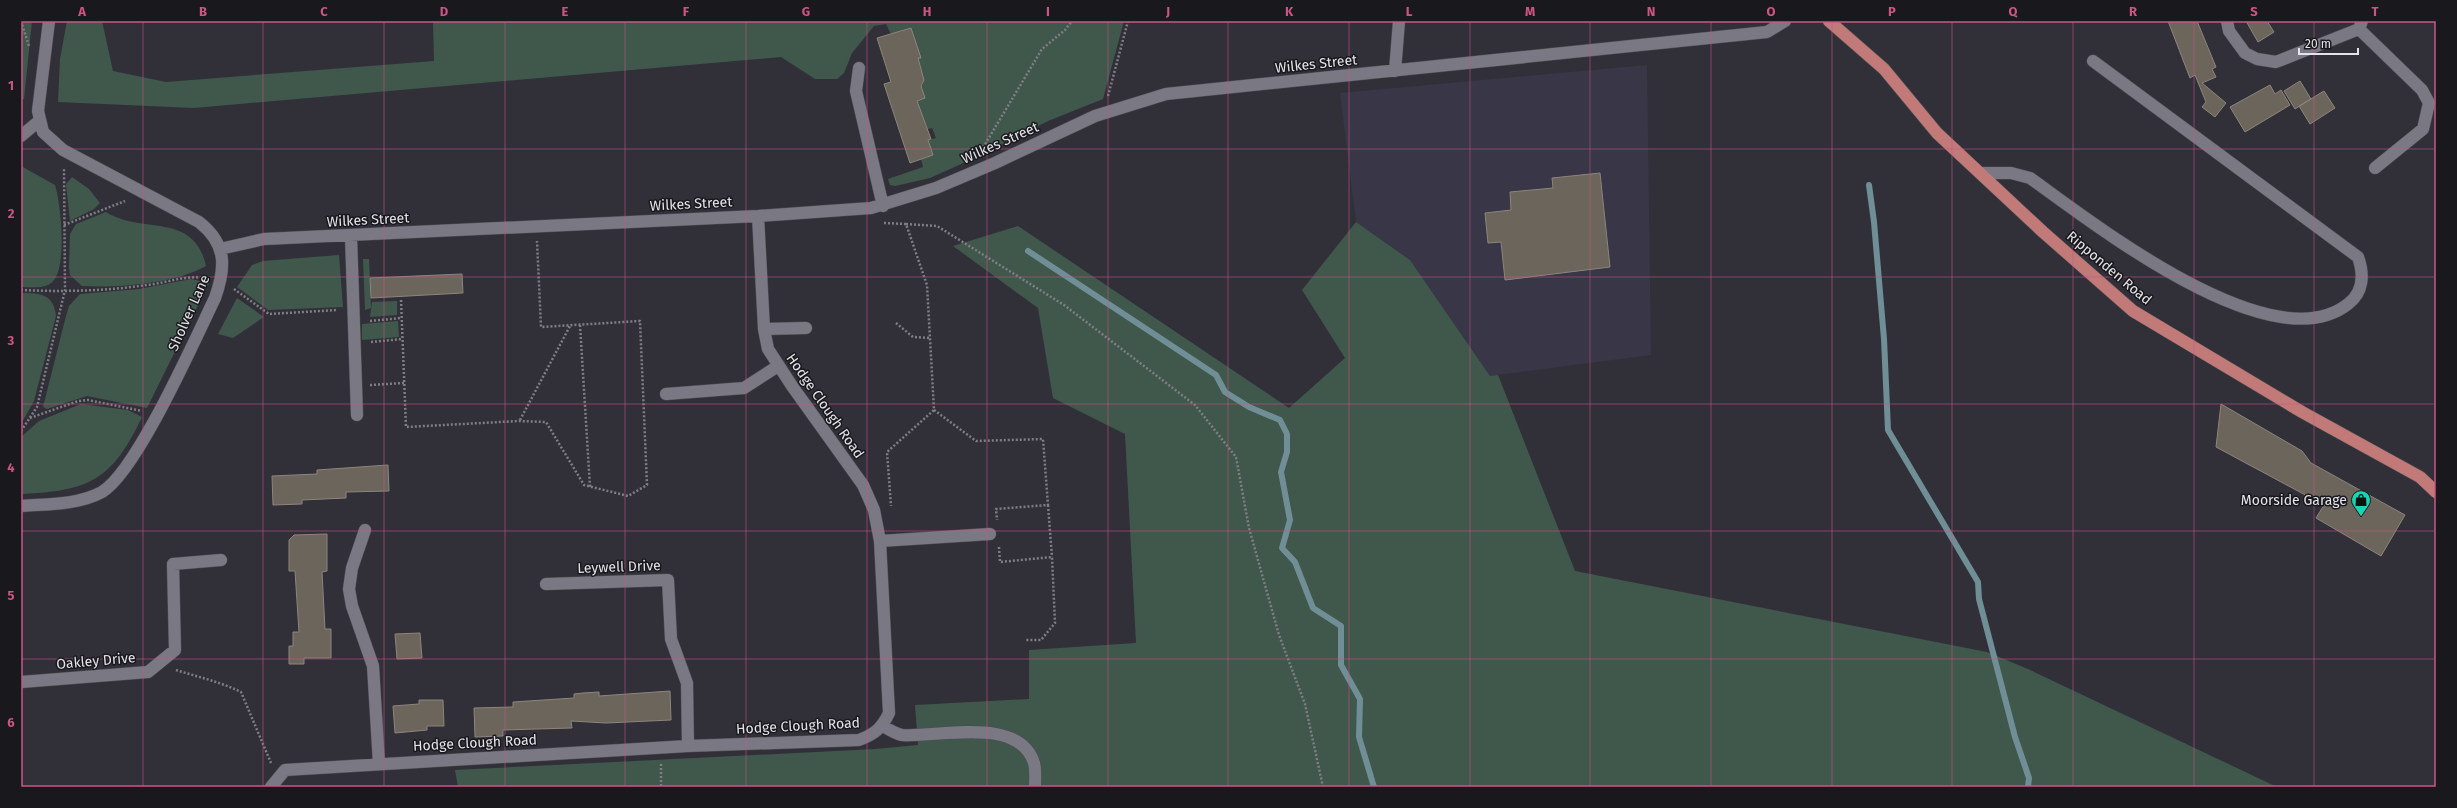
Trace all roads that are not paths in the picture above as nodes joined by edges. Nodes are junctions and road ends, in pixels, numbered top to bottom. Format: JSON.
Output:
{"nodes":[{"id":1,"x":49,"y":21,"type":"edge"},
{"id":2,"x":1399,"y":21,"type":"edge"},
{"id":3,"x":1785,"y":21,"type":"edge"},
{"id":4,"x":1829,"y":21,"type":"edge"},
{"id":5,"x":2227,"y":21,"type":"edge"},
{"id":6,"x":2360,"y":25,"type":"edge"},
{"id":7,"x":2093,"y":61,"type":"dead end"},
{"id":8,"x":859,"y":68,"type":"dead end"},
{"id":9,"x":1395,"y":71,"type":"junction"},
{"id":10,"x":39,"y":122,"type":"junction"},
{"id":11,"x":21,"y":136,"type":"edge"},
{"id":12,"x":2375,"y":168,"type":"dead end"},
{"id":13,"x":1980,"y":172,"type":"junction"},
{"id":14,"x":883,"y":206,"type":"junction"},
{"id":15,"x":758,"y":216,"type":"junction"},
{"id":16,"x":351,"y":236,"type":"junction"},
{"id":17,"x":220,"y":248,"type":"junction"},
{"id":18,"x":806,"y":328,"type":"dead end"},
{"id":19,"x":764,"y":329,"type":"junction"},
{"id":20,"x":778,"y":366,"type":"junction"},
{"id":21,"x":666,"y":394,"type":"dead end"},
{"id":22,"x":357,"y":415,"type":"dead end"},
{"id":23,"x":2436,"y":492,"type":"edge"},
{"id":24,"x":21,"y":506,"type":"edge"},
{"id":25,"x":365,"y":530,"type":"dead end"},
{"id":26,"x":995,"y":534,"type":"road end"},
{"id":27,"x":880,"y":540,"type":"junction"},
{"id":28,"x":221,"y":560,"type":"dead end"},
{"id":29,"x":546,"y":584,"type":"dead end"},
{"id":30,"x":21,"y":682,"type":"edge"},
{"id":31,"x":882,"y":726,"type":"junction"},
{"id":32,"x":688,"y":746,"type":"junction"},
{"id":33,"x":379,"y":764,"type":"junction"},
{"id":34,"x":275,"y":782,"type":"edge"},
{"id":35,"x":1035,"y":787,"type":"edge"}],
"edges":[{"from":1,"to":10,"type":"street"},
{"from":2,"to":9,"type":"street"},
{"from":3,"to":9,"type":"street","name":"Wilkes Street"},
{"from":4,"to":13,"type":"main road","name":"Ripponden Road"},
{"from":5,"to":6,"type":"street"},
{"from":6,"to":12,"type":"street"},
{"from":7,"to":13,"type":"street"},
{"from":8,"to":14,"type":"street"},
{"from":9,"to":14,"type":"street","name":"Wilkes Street"},
{"from":10,"to":11,"type":"street"},
{"from":10,"to":17,"type":"street","name":"Sholver Lane"},
{"from":13,"to":23,"type":"main road","name":"Ripponden Road"},
{"from":14,"to":15,"type":"street","name":"Wilkes Street"},
{"from":15,"to":16,"type":"street","name":"Wilkes Street"},
{"from":15,"to":19,"type":"street","name":"Hodge Clough Road"},
{"from":16,"to":17,"type":"street","name":"Wilkes Street"},
{"from":16,"to":22,"type":"street"},
{"from":17,"to":24,"type":"street","name":"Sholver Lane"},
{"from":18,"to":19,"type":"street"},
{"from":19,"to":20,"type":"street","name":"Hodge Clough Road"},
{"from":20,"to":21,"type":"street"},
{"from":20,"to":27,"type":"street","name":"Hodge Clough Road"},
{"from":25,"to":33,"type":"street"},
{"from":26,"to":27,"type":"street"},
{"from":27,"to":31,"type":"street","name":"Hodge Clough Road"},
{"from":28,"to":30,"type":"street","name":"Oakley Drive"},
{"from":29,"to":32,"type":"street","name":"Leywell Drive"},
{"from":31,"to":32,"type":"street","name":"Hodge Clough Road"},
{"from":31,"to":35,"type":"street"},
{"from":32,"to":33,"type":"street","name":"Hodge Clough Road"},
{"from":33,"to":34,"type":"street","name":"Hodge Clough Road"}]}
